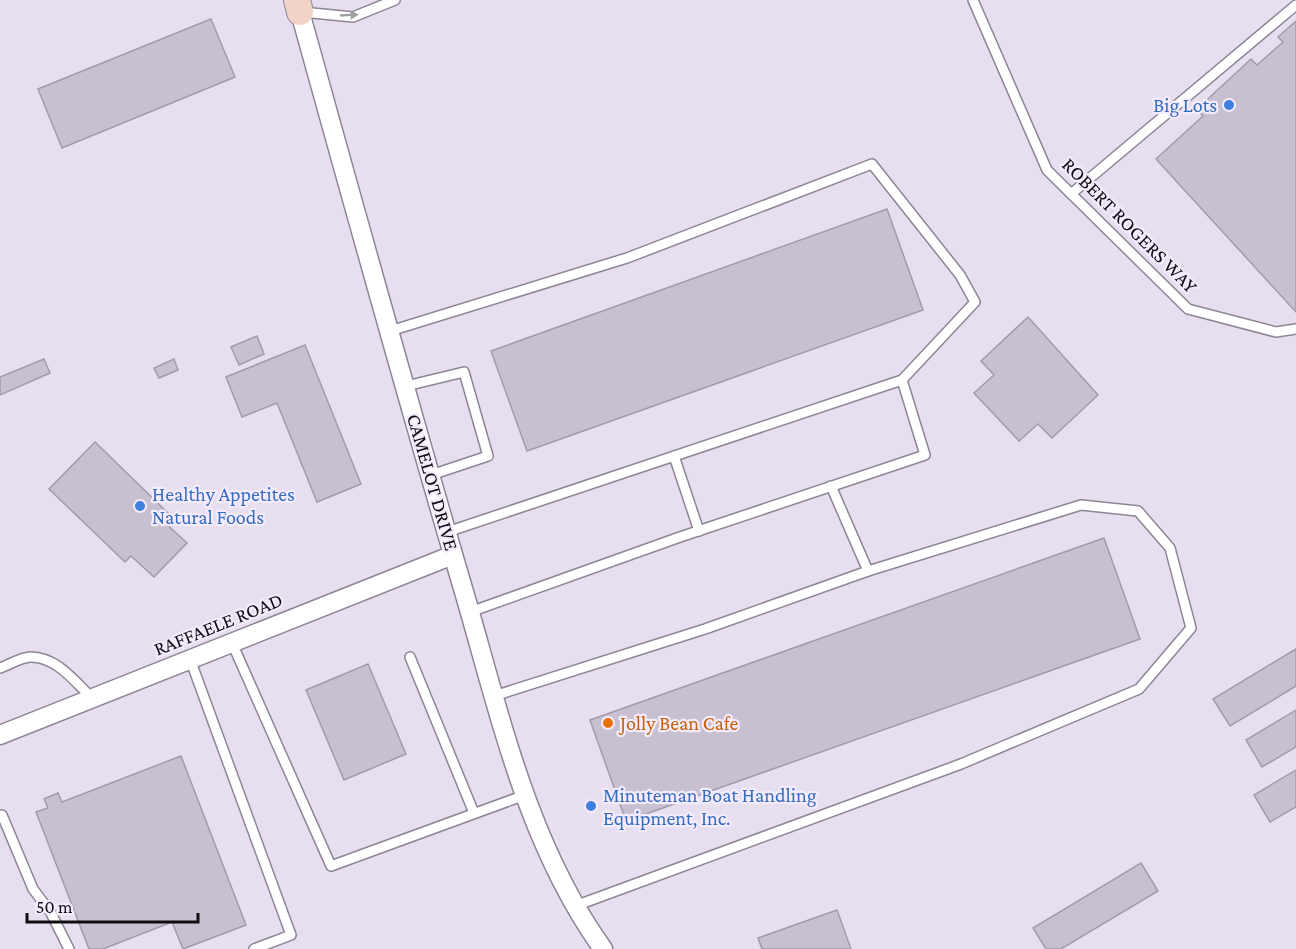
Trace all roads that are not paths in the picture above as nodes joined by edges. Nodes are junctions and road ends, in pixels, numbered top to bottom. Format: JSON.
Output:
{"nodes":[{"id":1,"x":395,"y":0,"type":"edge"},
{"id":2,"x":973,"y":0,"type":"edge"},
{"id":3,"x":302,"y":4,"type":"edge"},
{"id":4,"x":1296,"y":5,"type":"edge"},
{"id":5,"x":1071,"y":194,"type":"junction"},
{"id":6,"x":1296,"y":329,"type":"edge"},
{"id":7,"x":390,"y":331,"type":"junction"},
{"id":8,"x":902,"y":380,"type":"junction"},
{"id":9,"x":406,"y":386,"type":"junction"},
{"id":10,"x":674,"y":456,"type":"junction"},
{"id":11,"x":430,"y":475,"type":"junction"},
{"id":12,"x":831,"y":486,"type":"junction"},
{"id":13,"x":699,"y":531,"type":"junction"},
{"id":14,"x":447,"y":532,"type":"junction"},
{"id":15,"x":453,"y":555,"type":"junction"},
{"id":16,"x":867,"y":571,"type":"junction"},
{"id":17,"x":470,"y":612,"type":"junction"},
{"id":18,"x":232,"y":643,"type":"junction"},
{"id":19,"x":410,"y":657,"type":"dead end"},
{"id":20,"x":190,"y":659,"type":"junction"},
{"id":21,"x":0,"y":669,"type":"edge"},
{"id":22,"x":494,"y":696,"type":"junction"},
{"id":23,"x":92,"y":698,"type":"junction"},
{"id":24,"x":0,"y":735,"type":"edge"},
{"id":25,"x":525,"y":795,"type":"junction"},
{"id":26,"x":474,"y":813,"type":"junction"},
{"id":27,"x":1,"y":814,"type":"edge"},
{"id":28,"x":574,"y":906,"type":"junction"},
{"id":29,"x":69,"y":949,"type":"edge"},
{"id":30,"x":254,"y":949,"type":"edge"},
{"id":31,"x":603,"y":949,"type":"edge"}],
"edges":[{"from":3,"to":1,"type":"lane","one_way":true},
{"from":2,"to":5,"type":"lane","name":"ROBERT ROGERS WAY"},
{"from":3,"to":7,"type":"street","name":"CAMELOT DRIVE"},
{"from":4,"to":5,"type":"lane"},
{"from":5,"to":6,"type":"lane","name":"ROBERT ROGERS WAY"},
{"from":7,"to":8,"type":"lane"},
{"from":7,"to":9,"type":"street","name":"CAMELOT DRIVE"},
{"from":8,"to":10,"type":"lane"},
{"from":8,"to":12,"type":"lane"},
{"from":9,"to":11,"type":"street","name":"CAMELOT DRIVE"},
{"from":9,"to":11,"type":"lane"},
{"from":10,"to":13,"type":"lane"},
{"from":10,"to":14,"type":"lane"},
{"from":11,"to":14,"type":"street","name":"CAMELOT DRIVE"},
{"from":12,"to":13,"type":"lane"},
{"from":12,"to":16,"type":"lane"},
{"from":13,"to":17,"type":"lane"},
{"from":14,"to":15,"type":"street","name":"CAMELOT DRIVE"},
{"from":15,"to":17,"type":"street","name":"CAMELOT DRIVE"},
{"from":15,"to":18,"type":"street","name":"RAFFAELE ROAD"},
{"from":16,"to":22,"type":"lane"},
{"from":16,"to":28,"type":"lane"},
{"from":17,"to":22,"type":"street","name":"CAMELOT DRIVE"},
{"from":18,"to":20,"type":"street","name":"RAFFAELE ROAD"},
{"from":18,"to":26,"type":"lane"},
{"from":19,"to":26,"type":"lane"},
{"from":20,"to":23,"type":"street","name":"RAFFAELE ROAD"},
{"from":20,"to":30,"type":"lane"},
{"from":21,"to":23,"type":"lane"},
{"from":22,"to":25,"type":"street","name":"CAMELOT DRIVE"},
{"from":23,"to":24,"type":"street","name":"RAFFAELE ROAD"},
{"from":25,"to":26,"type":"lane"},
{"from":25,"to":28,"type":"street","name":"CAMELOT DRIVE"},
{"from":27,"to":29,"type":"lane"},
{"from":28,"to":31,"type":"street","name":"CAMELOT DRIVE"}]}
